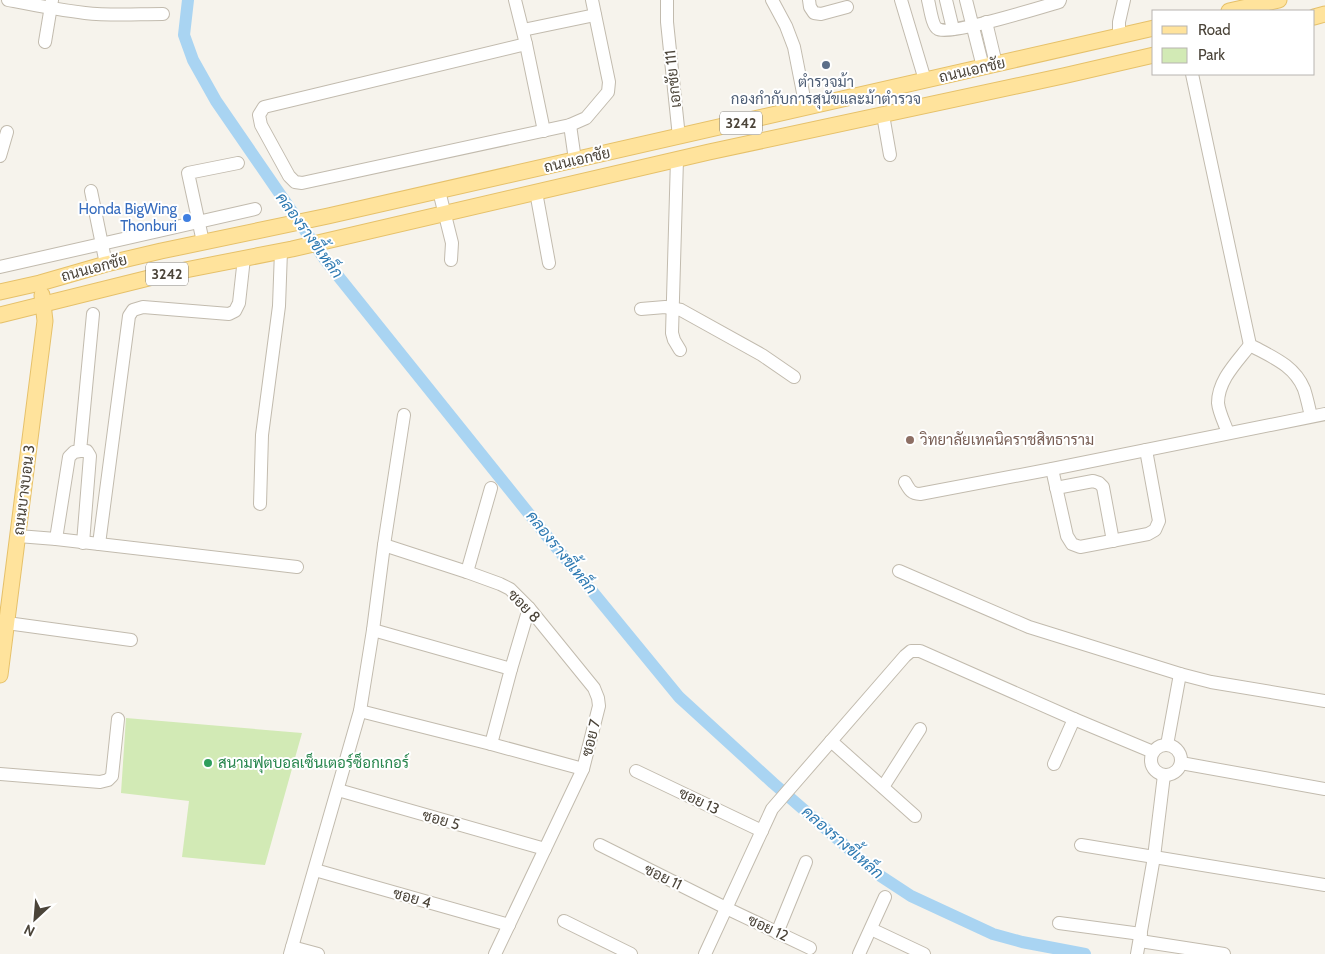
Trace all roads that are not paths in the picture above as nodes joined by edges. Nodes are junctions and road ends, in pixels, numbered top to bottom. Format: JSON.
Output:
{"nodes":[{"id":1,"x":8,"y":0,"type":"edge"},
{"id":2,"x":515,"y":0,"type":"edge"},
{"id":3,"x":592,"y":0,"type":"edge"},
{"id":4,"x":667,"y":0,"type":"edge"},
{"id":5,"x":772,"y":0,"type":"edge"},
{"id":6,"x":809,"y":0,"type":"edge"},
{"id":7,"x":901,"y":0,"type":"edge"},
{"id":8,"x":928,"y":0,"type":"edge"},
{"id":9,"x":946,"y":0,"type":"edge"},
{"id":10,"x":966,"y":0,"type":"edge"},
{"id":11,"x":1060,"y":0,"type":"edge"},
{"id":12,"x":1124,"y":0,"type":"edge"},
{"id":13,"x":1279,"y":0,"type":"edge"},
{"id":14,"x":51,"y":4,"type":"edge"},
{"id":15,"x":1243,"y":4,"type":"edge"},
{"id":16,"x":847,"y":7,"type":"dead end"},
{"id":17,"x":1231,"y":10,"type":"edge"},
{"id":18,"x":163,"y":14,"type":"dead end"},
{"id":19,"x":595,"y":15,"type":"junction"},
{"id":20,"x":986,"y":22,"type":"junction"},
{"id":21,"x":972,"y":26,"type":"junction"},
{"id":22,"x":1152,"y":28,"type":"edge"},
{"id":23,"x":953,"y":29,"type":"junction"},
{"id":24,"x":523,"y":30,"type":"junction"},
{"id":25,"x":1119,"y":36,"type":"junction"},
{"id":26,"x":45,"y":42,"type":"dead end"},
{"id":27,"x":526,"y":44,"type":"junction"},
{"id":28,"x":1152,"y":55,"type":"edge"},
{"id":29,"x":989,"y":66,"type":"junction"},
{"id":30,"x":1192,"y":75,"type":"edge"},
{"id":31,"x":925,"y":80,"type":"junction"},
{"id":32,"x":806,"y":108,"type":"junction"},
{"id":33,"x":883,"y":115,"type":"junction"},
{"id":34,"x":570,"y":125,"type":"junction"},
{"id":35,"x":544,"y":131,"type":"junction"},
{"id":36,"x":7,"y":132,"type":"dead end"},
{"id":37,"x":679,"y":137,"type":"junction"},
{"id":38,"x":890,"y":155,"type":"dead end"},
{"id":39,"x":0,"y":156,"type":"edge"},
{"id":40,"x":677,"y":159,"type":"junction"},
{"id":41,"x":575,"y":160,"type":"junction"},
{"id":42,"x":238,"y":163,"type":"dead end"},
{"id":43,"x":91,"y":191,"type":"dead end"},
{"id":44,"x":439,"y":191,"type":"junction"},
{"id":45,"x":536,"y":192,"type":"junction"},
{"id":46,"x":255,"y":210,"type":"dead end"},
{"id":47,"x":444,"y":213,"type":"junction"},
{"id":48,"x":199,"y":222,"type":"junction"},
{"id":49,"x":203,"y":242,"type":"junction"},
{"id":50,"x":102,"y":244,"type":"junction"},
{"id":51,"x":286,"y":250,"type":"junction"},
{"id":52,"x":244,"y":258,"type":"junction"},
{"id":53,"x":451,"y":260,"type":"dead end"},
{"id":54,"x":549,"y":263,"type":"dead end"},
{"id":55,"x":106,"y":264,"type":"junction"},
{"id":56,"x":0,"y":267,"type":"edge"},
{"id":57,"x":40,"y":283,"type":"junction"},
{"id":58,"x":0,"y":292,"type":"edge"},
{"id":59,"x":43,"y":305,"type":"junction"},
{"id":60,"x":641,"y":309,"type":"dead end"},
{"id":61,"x":674,"y":309,"type":"junction"},
{"id":62,"x":93,"y":314,"type":"dead end"},
{"id":63,"x":0,"y":315,"type":"edge"},
{"id":64,"x":1250,"y":345,"type":"junction"},
{"id":65,"x":680,"y":350,"type":"dead end"},
{"id":66,"x":794,"y":377,"type":"dead end"},
{"id":67,"x":1325,"y":414,"type":"edge"},
{"id":68,"x":404,"y":415,"type":"dead end"},
{"id":69,"x":1311,"y":416,"type":"junction"},
{"id":70,"x":1228,"y":433,"type":"junction"},
{"id":71,"x":1146,"y":450,"type":"junction"},
{"id":72,"x":80,"y":451,"type":"junction"},
{"id":73,"x":1052,"y":469,"type":"junction"},
{"id":74,"x":905,"y":482,"type":"dead end"},
{"id":75,"x":491,"y":488,"type":"dead end"},
{"id":76,"x":1056,"y":488,"type":"junction"},
{"id":77,"x":260,"y":504,"type":"dead end"},
{"id":78,"x":18,"y":536,"type":"junction"},
{"id":79,"x":56,"y":539,"type":"junction"},
{"id":80,"x":1113,"y":541,"type":"junction"},
{"id":81,"x":82,"y":542,"type":"junction"},
{"id":82,"x":99,"y":544,"type":"junction"},
{"id":83,"x":384,"y":545,"type":"junction"},
{"id":84,"x":297,"y":567,"type":"dead end"},
{"id":85,"x":899,"y":571,"type":"dead end"},
{"id":86,"x":467,"y":572,"type":"junction"},
{"id":87,"x":529,"y":608,"type":"junction"},
{"id":88,"x":7,"y":623,"type":"junction"},
{"id":89,"x":373,"y":630,"type":"junction"},
{"id":90,"x":131,"y":640,"type":"dead end"},
{"id":91,"x":511,"y":669,"type":"junction"},
{"id":92,"x":1180,"y":674,"type":"junction"},
{"id":93,"x":0,"y":675,"type":"edge"},
{"id":94,"x":1325,"y":702,"type":"edge"},
{"id":95,"x":599,"y":706,"type":"joint"},
{"id":96,"x":360,"y":711,"type":"junction"},
{"id":97,"x":118,"y":718,"type":"dead end"},
{"id":98,"x":1074,"y":719,"type":"junction"},
{"id":99,"x":920,"y":729,"type":"dead end"},
{"id":100,"x":830,"y":741,"type":"junction"},
{"id":101,"x":491,"y":744,"type":"junction"},
{"id":102,"x":1167,"y":745,"type":"junction"},
{"id":103,"x":1153,"y":752,"type":"junction"},
{"id":104,"x":1182,"y":762,"type":"junction"},
{"id":105,"x":1054,"y":764,"type":"dead end"},
{"id":106,"x":583,"y":769,"type":"junction"},
{"id":107,"x":636,"y":771,"type":"dead end"},
{"id":108,"x":0,"y":774,"type":"edge"},
{"id":109,"x":1164,"y":775,"type":"junction"},
{"id":110,"x":883,"y":787,"type":"junction"},
{"id":111,"x":1325,"y":788,"type":"edge"},
{"id":112,"x":338,"y":790,"type":"junction"},
{"id":113,"x":915,"y":816,"type":"dead end"},
{"id":114,"x":762,"y":831,"type":"junction"},
{"id":115,"x":600,"y":845,"type":"dead end"},
{"id":116,"x":1081,"y":845,"type":"dead end"},
{"id":117,"x":545,"y":849,"type":"junction"},
{"id":118,"x":1154,"y":857,"type":"junction"},
{"id":119,"x":806,"y":862,"type":"dead end"},
{"id":120,"x":315,"y":870,"type":"junction"},
{"id":121,"x":1325,"y":885,"type":"edge"},
{"id":122,"x":885,"y":898,"type":"dead end"},
{"id":123,"x":726,"y":908,"type":"junction"},
{"id":124,"x":564,"y":921,"type":"dead end"},
{"id":125,"x":1059,"y":923,"type":"dead end"},
{"id":126,"x":509,"y":925,"type":"junction"},
{"id":127,"x":871,"y":929,"type":"junction"},
{"id":128,"x":777,"y":933,"type":"junction"},
{"id":129,"x":1140,"y":943,"type":"edge"},
{"id":130,"x":810,"y":948,"type":"dead end"},
{"id":131,"x":291,"y":950,"type":"edge"},
{"id":132,"x":318,"y":954,"type":"edge"},
{"id":133,"x":495,"y":954,"type":"edge"},
{"id":134,"x":632,"y":954,"type":"edge"},
{"id":135,"x":705,"y":954,"type":"edge"},
{"id":136,"x":859,"y":954,"type":"edge"},
{"id":137,"x":924,"y":954,"type":"edge"},
{"id":138,"x":1224,"y":954,"type":"edge"}],
"edges":[{"from":1,"to":14,"type":"street"},
{"from":2,"to":24,"type":"street"},
{"from":3,"to":19,"type":"street"},
{"from":4,"to":37,"type":"street","name":"เอกชัย 111"},
{"from":5,"to":32,"type":"street"},
{"from":6,"to":16,"type":"street"},
{"from":7,"to":31,"type":"street"},
{"from":8,"to":23,"type":"street"},
{"from":9,"to":23,"type":"street"},
{"from":10,"to":21,"type":"street"},
{"from":11,"to":20,"type":"street"},
{"from":12,"to":25,"type":"street"},
{"from":13,"to":15,"type":"main road"},
{"from":14,"to":18,"type":"street"},
{"from":14,"to":26,"type":"street"},
{"from":15,"to":17,"type":"main road"},
{"from":19,"to":24,"type":"street"},
{"from":19,"to":34,"type":"street"},
{"from":20,"to":21,"type":"street"},
{"from":20,"to":29,"type":"street"},
{"from":21,"to":23,"type":"street"},
{"from":21,"to":29,"type":"street"},
{"from":22,"to":25,"type":"main road","name":"ถนนเอกชัย","number":"3242"},
{"from":24,"to":27,"type":"street"},
{"from":25,"to":29,"type":"main road","name":"ถนนเอกชัย","number":"3242"},
{"from":27,"to":35,"type":"street"},
{"from":27,"to":35,"type":"street"},
{"from":28,"to":33,"type":"main road","name":"ถนนเอกชัย","number":"3242"},
{"from":29,"to":31,"type":"main road","name":"ถนนเอกชัย","number":"3242"},
{"from":30,"to":64,"type":"street"},
{"from":31,"to":32,"type":"main road","name":"ถนนเอกชัย","number":"3242"},
{"from":32,"to":37,"type":"main road","name":"ถนนเอกชัย","number":"3242"},
{"from":33,"to":38,"type":"street"},
{"from":33,"to":40,"type":"main road","name":"ถนนเอกชัย","number":"3242"},
{"from":34,"to":35,"type":"street"},
{"from":34,"to":41,"type":"street"},
{"from":36,"to":39,"type":"street"},
{"from":37,"to":41,"type":"main road","name":"ถนนเอกชัย","number":"3242"},
{"from":40,"to":45,"type":"main road","name":"ถนนเอกชัย","number":"3242"},
{"from":40,"to":61,"type":"street"},
{"from":41,"to":44,"type":"main road","name":"ถนนเอกชัย","number":"3242"},
{"from":42,"to":48,"type":"street"},
{"from":43,"to":50,"type":"street"},
{"from":44,"to":47,"type":"street"},
{"from":44,"to":49,"type":"main road","name":"ถนนเอกชัย","number":"3242"},
{"from":45,"to":47,"type":"main road","name":"ถนนเอกชัย","number":"3242"},
{"from":45,"to":54,"type":"street"},
{"from":46,"to":48,"type":"street"},
{"from":47,"to":51,"type":"main road","name":"ถนนเอกชัย","number":"3242"},
{"from":47,"to":53,"type":"street"},
{"from":48,"to":49,"type":"street"},
{"from":48,"to":50,"type":"street"},
{"from":49,"to":55,"type":"main road","name":"ถนนเอกชัย","number":"3242"},
{"from":50,"to":55,"type":"street"},
{"from":50,"to":56,"type":"street"},
{"from":51,"to":52,"type":"main road","name":"ถนนเอกชัย","number":"3242"},
{"from":51,"to":77,"type":"street"},
{"from":52,"to":59,"type":"main road","name":"ถนนเอกชัย","number":"3242"},
{"from":52,"to":82,"type":"street"},
{"from":55,"to":57,"type":"main road","name":"ถนนเอกชัย","number":"3242"},
{"from":57,"to":58,"type":"main road","name":"ถนนเอกชัย","number":"3242"},
{"from":57,"to":59,"type":"main road","name":"ถนนบางบอน 3"},
{"from":59,"to":63,"type":"main road","name":"ถนนเอกชัย","number":"3242"},
{"from":59,"to":78,"type":"main road","name":"ถนนบางบอน 3"},
{"from":60,"to":61,"type":"street"},
{"from":61,"to":65,"type":"street"},
{"from":61,"to":66,"type":"street"},
{"from":62,"to":72,"type":"street"},
{"from":64,"to":69,"type":"street"},
{"from":64,"to":70,"type":"street"},
{"from":67,"to":69,"type":"street"},
{"from":68,"to":83,"type":"street"},
{"from":69,"to":70,"type":"street"},
{"from":70,"to":71,"type":"street"},
{"from":71,"to":73,"type":"street"},
{"from":71,"to":80,"type":"street"},
{"from":72,"to":79,"type":"street"},
{"from":72,"to":81,"type":"street"},
{"from":73,"to":74,"type":"street"},
{"from":73,"to":76,"type":"street"},
{"from":75,"to":86,"type":"street"},
{"from":76,"to":80,"type":"street"},
{"from":76,"to":80,"type":"street"},
{"from":78,"to":79,"type":"street"},
{"from":78,"to":88,"type":"main road","name":"ถนนบางบอน 3"},
{"from":79,"to":81,"type":"street"},
{"from":81,"to":82,"type":"street"},
{"from":82,"to":84,"type":"street"},
{"from":83,"to":86,"type":"street","name":"ซอย 8"},
{"from":83,"to":89,"type":"street"},
{"from":85,"to":92,"type":"street"},
{"from":86,"to":87,"type":"street","name":"ซอย 8"},
{"from":87,"to":91,"type":"street"},
{"from":87,"to":95,"type":"street","name":"ซอย 8"},
{"from":88,"to":90,"type":"street"},
{"from":88,"to":93,"type":"main road","name":"ถนนบางบอน 3"},
{"from":89,"to":91,"type":"street"},
{"from":89,"to":96,"type":"street"},
{"from":91,"to":101,"type":"street"},
{"from":92,"to":94,"type":"street"},
{"from":92,"to":102,"type":"street"},
{"from":95,"to":106,"type":"street","name":"ซอย 7"},
{"from":96,"to":101,"type":"street"},
{"from":96,"to":112,"type":"street"},
{"from":97,"to":108,"type":"street"},
{"from":98,"to":100,"type":"street"},
{"from":98,"to":103,"type":"street"},
{"from":98,"to":105,"type":"street"},
{"from":99,"to":110,"type":"street"},
{"from":100,"to":110,"type":"street"},
{"from":100,"to":114,"type":"street"},
{"from":101,"to":106,"type":"street"},
{"from":102,"to":103,"type":"street"},
{"from":102,"to":104,"type":"street"},
{"from":103,"to":109,"type":"street"},
{"from":104,"to":109,"type":"street"},
{"from":104,"to":111,"type":"street"},
{"from":106,"to":117,"type":"street","name":"ซอย 7"},
{"from":107,"to":114,"type":"street","name":"ซอย 13"},
{"from":109,"to":118,"type":"street"},
{"from":110,"to":113,"type":"street"},
{"from":112,"to":117,"type":"street","name":"ซอย 5"},
{"from":112,"to":120,"type":"street"},
{"from":114,"to":123,"type":"street"},
{"from":115,"to":123,"type":"street","name":"ซอย 11"},
{"from":116,"to":118,"type":"street"},
{"from":117,"to":126,"type":"street","name":"ซอย 7"},
{"from":118,"to":121,"type":"street"},
{"from":118,"to":129,"type":"street"},
{"from":119,"to":128,"type":"street"},
{"from":120,"to":126,"type":"street","name":"ซอย 4"},
{"from":120,"to":131,"type":"street"},
{"from":122,"to":127,"type":"street"},
{"from":123,"to":128,"type":"street","name":"ซอย 12"},
{"from":123,"to":135,"type":"street"},
{"from":124,"to":134,"type":"street"},
{"from":125,"to":129,"type":"street"},
{"from":126,"to":133,"type":"street","name":"ซอย 7"},
{"from":127,"to":136,"type":"street"},
{"from":127,"to":137,"type":"street"},
{"from":128,"to":130,"type":"street","name":"ซอย 12"},
{"from":129,"to":138,"type":"street"},
{"from":131,"to":132,"type":"street"}]}
